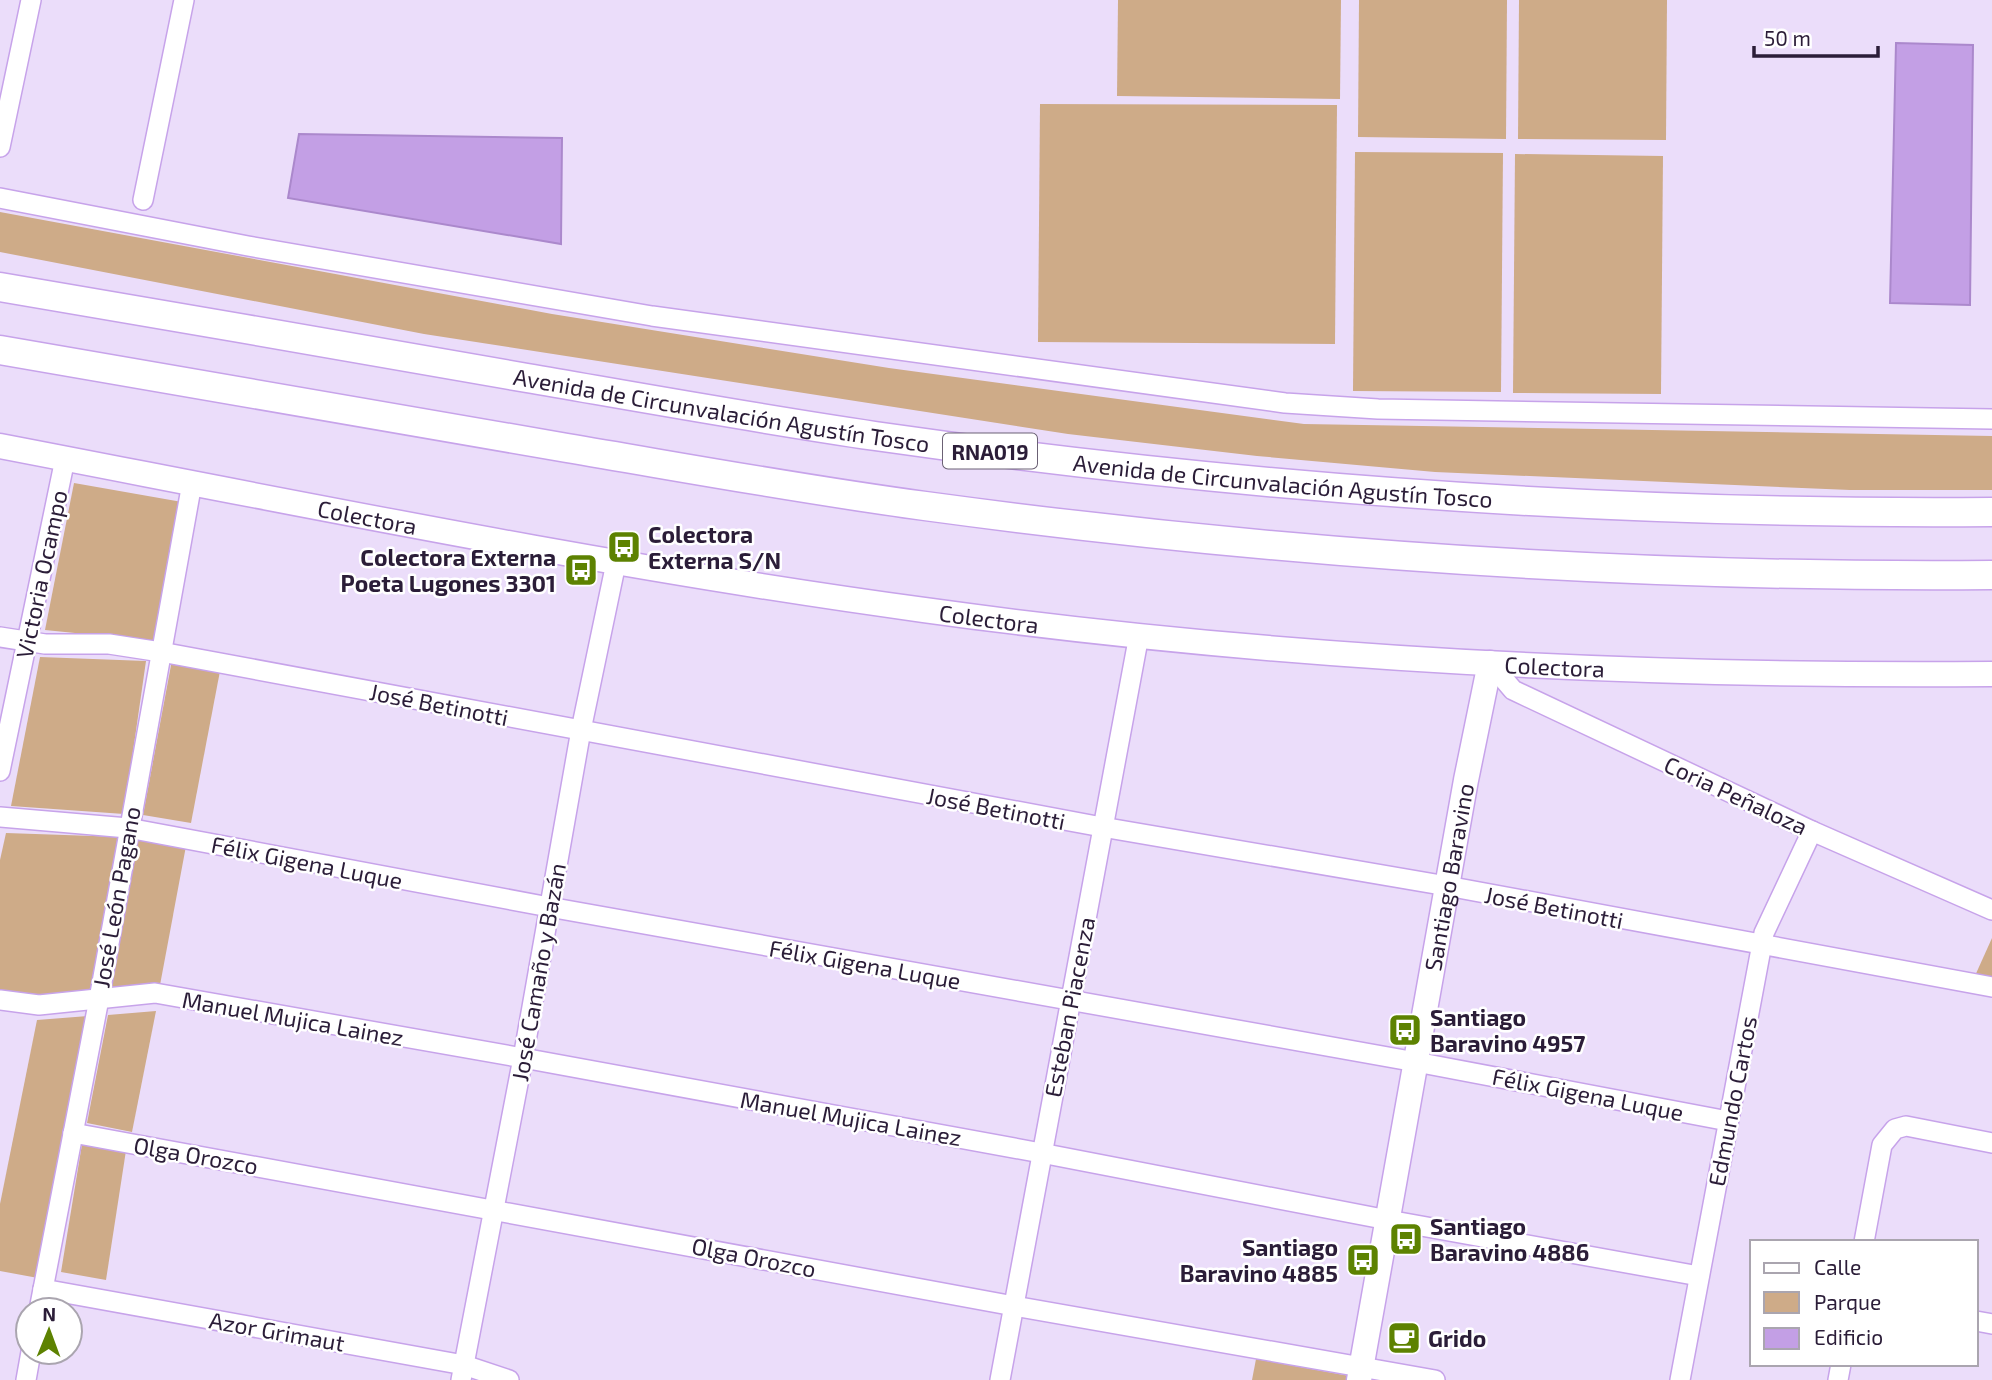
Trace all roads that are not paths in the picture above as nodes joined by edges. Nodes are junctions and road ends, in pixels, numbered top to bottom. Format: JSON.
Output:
{"nodes":[{"id":1,"x":31,"y":0,"type":"edge"},
{"id":2,"x":184,"y":0,"type":"edge"},
{"id":3,"x":0,"y":147,"type":"edge"},
{"id":4,"x":0,"y":198,"type":"edge"},
{"id":5,"x":144,"y":200,"type":"dead end"},
{"id":6,"x":0,"y":286,"type":"edge"},
{"id":7,"x":0,"y":350,"type":"edge"},
{"id":8,"x":1992,"y":419,"type":"edge"},
{"id":9,"x":0,"y":446,"type":"edge"},
{"id":10,"x":65,"y":459,"type":"junction"},
{"id":11,"x":192,"y":483,"type":"junction"},
{"id":12,"x":1992,"y":512,"type":"edge"},
{"id":13,"x":616,"y":563,"type":"junction"},
{"id":14,"x":1992,"y":575,"type":"edge"},
{"id":15,"x":1139,"y":635,"type":"junction"},
{"id":16,"x":0,"y":637,"type":"edge"},
{"id":17,"x":27,"y":642,"type":"junction"},
{"id":18,"x":161,"y":652,"type":"junction"},
{"id":19,"x":1490,"y":663,"type":"junction"},
{"id":20,"x":1992,"y":674,"type":"edge"},
{"id":21,"x":581,"y":730,"type":"junction"},
{"id":22,"x":0,"y":771,"type":"edge"},
{"id":23,"x":0,"y":817,"type":"edge"},
{"id":24,"x":1102,"y":827,"type":"junction"},
{"id":25,"x":128,"y":828,"type":"junction"},
{"id":26,"x":1812,"y":831,"type":"junction"},
{"id":27,"x":1447,"y":886,"type":"junction"},
{"id":28,"x":549,"y":907,"type":"junction"},
{"id":29,"x":1992,"y":910,"type":"edge"},
{"id":30,"x":1761,"y":946,"type":"junction"},
{"id":31,"x":1992,"y":986,"type":"edge"},
{"id":32,"x":99,"y":999,"type":"junction"},
{"id":33,"x":0,"y":1000,"type":"edge"},
{"id":34,"x":1070,"y":1001,"type":"junction"},
{"id":35,"x":523,"y":1058,"type":"junction"},
{"id":36,"x":1416,"y":1062,"type":"junction"},
{"id":37,"x":1728,"y":1121,"type":"junction"},
{"id":38,"x":73,"y":1133,"type":"junction"},
{"id":39,"x":1992,"y":1143,"type":"edge"},
{"id":40,"x":1041,"y":1153,"type":"junction"},
{"id":41,"x":493,"y":1208,"type":"junction"},
{"id":42,"x":1388,"y":1220,"type":"junction"},
{"id":43,"x":1864,"y":1240,"type":"edge"},
{"id":44,"x":1699,"y":1276,"type":"junction"},
{"id":45,"x":43,"y":1289,"type":"junction"},
{"id":46,"x":42,"y":1296,"type":"edge"},
{"id":47,"x":1013,"y":1306,"type":"junction"},
{"id":48,"x":462,"y":1372,"type":"edge"},
{"id":49,"x":1360,"y":1373,"type":"edge"},
{"id":50,"x":509,"y":1380,"type":"edge"},
{"id":51,"x":1000,"y":1380,"type":"edge"},
{"id":52,"x":1435,"y":1380,"type":"edge"},
{"id":53,"x":1680,"y":1380,"type":"edge"}],
"edges":[{"from":1,"to":3,"type":"street"},
{"from":2,"to":5,"type":"street"},
{"from":4,"to":8,"type":"street"},
{"from":6,"to":12,"type":"highway","name":"Avenida de Circunvalación Agustín Tosco","number":"RNA019"},
{"from":7,"to":14,"type":"highway"},
{"from":9,"to":10,"type":"main road","name":"Colectora"},
{"from":10,"to":11,"type":"main road","name":"Colectora"},
{"from":10,"to":17,"type":"street","name":"Victoria Ocampo"},
{"from":11,"to":13,"type":"main road","name":"Colectora"},
{"from":11,"to":18,"type":"street","name":"José León Pagano"},
{"from":13,"to":15,"type":"main road","name":"Colectora"},
{"from":13,"to":21,"type":"street","name":"José Camaño y Bazán"},
{"from":15,"to":19,"type":"main road","name":"Colectora"},
{"from":15,"to":24,"type":"street","name":"Esteban Piacenza"},
{"from":16,"to":17,"type":"street","name":"José Betinotti"},
{"from":17,"to":18,"type":"street","name":"José Betinotti"},
{"from":17,"to":22,"type":"street","name":"Victoria Ocampo"},
{"from":18,"to":21,"type":"street","name":"José Betinotti"},
{"from":18,"to":25,"type":"street","name":"José León Pagano"},
{"from":19,"to":20,"type":"main road","name":"Colectora"},
{"from":19,"to":26,"type":"street","name":"Coria Peñaloza"},
{"from":19,"to":27,"type":"main road","name":"Santiago Baravino"},
{"from":21,"to":24,"type":"street","name":"José Betinotti"},
{"from":21,"to":28,"type":"street","name":"José Camaño y Bazán"},
{"from":23,"to":25,"type":"street","name":"Félix Gigena Luque"},
{"from":24,"to":27,"type":"street","name":"José Betinotti"},
{"from":24,"to":34,"type":"street","name":"Esteban Piacenza"},
{"from":25,"to":28,"type":"street","name":"Félix Gigena Luque"},
{"from":25,"to":32,"type":"street","name":"José León Pagano"},
{"from":26,"to":29,"type":"street","name":"Coria Peñaloza"},
{"from":26,"to":30,"type":"street","name":"Edmundo Cartos"},
{"from":27,"to":30,"type":"street","name":"José Betinotti"},
{"from":27,"to":36,"type":"main road","name":"Santiago Baravino"},
{"from":28,"to":34,"type":"street","name":"Félix Gigena Luque"},
{"from":28,"to":35,"type":"street","name":"José Camaño y Bazán"},
{"from":30,"to":31,"type":"street","name":"José Betinotti"},
{"from":30,"to":37,"type":"street","name":"Edmundo Cartos"},
{"from":32,"to":33,"type":"street","name":"Manuel Mujica Lainez"},
{"from":32,"to":35,"type":"street","name":"Manuel Mujica Lainez"},
{"from":32,"to":38,"type":"street","name":"José León Pagano"},
{"from":34,"to":36,"type":"street","name":"Félix Gigena Luque"},
{"from":34,"to":40,"type":"street","name":"Esteban Piacenza"},
{"from":35,"to":40,"type":"street","name":"Manuel Mujica Lainez"},
{"from":35,"to":41,"type":"street","name":"José Camaño y Bazán"},
{"from":36,"to":37,"type":"street","name":"Félix Gigena Luque"},
{"from":36,"to":42,"type":"main road","name":"Santiago Baravino"},
{"from":37,"to":44,"type":"street","name":"Edmundo Cartos"},
{"from":38,"to":41,"type":"street","name":"Olga Orozco"},
{"from":38,"to":45,"type":"street","name":"José León Pagano"},
{"from":39,"to":43,"type":"street"},
{"from":40,"to":42,"type":"street","name":"Manuel Mujica Lainez"},
{"from":40,"to":47,"type":"street","name":"Esteban Piacenza"},
{"from":41,"to":47,"type":"street","name":"Olga Orozco"},
{"from":41,"to":48,"type":"street","name":"José Camaño y Bazán"},
{"from":42,"to":44,"type":"street","name":"Manuel Mujica Lainez"},
{"from":42,"to":49,"type":"main road","name":"Santiago Baravino"},
{"from":44,"to":53,"type":"street","name":"Edmundo Cartos"},
{"from":45,"to":46,"type":"street","name":"José León Pagano"},
{"from":45,"to":48,"type":"street","name":"Azor Grimaut"},
{"from":47,"to":49,"type":"street","name":"Olga Orozco"},
{"from":47,"to":51,"type":"street","name":"Esteban Piacenza"},
{"from":48,"to":50,"type":"street","name":"Azor Grimaut"},
{"from":49,"to":52,"type":"street","name":"Olga Orozco"}]}
